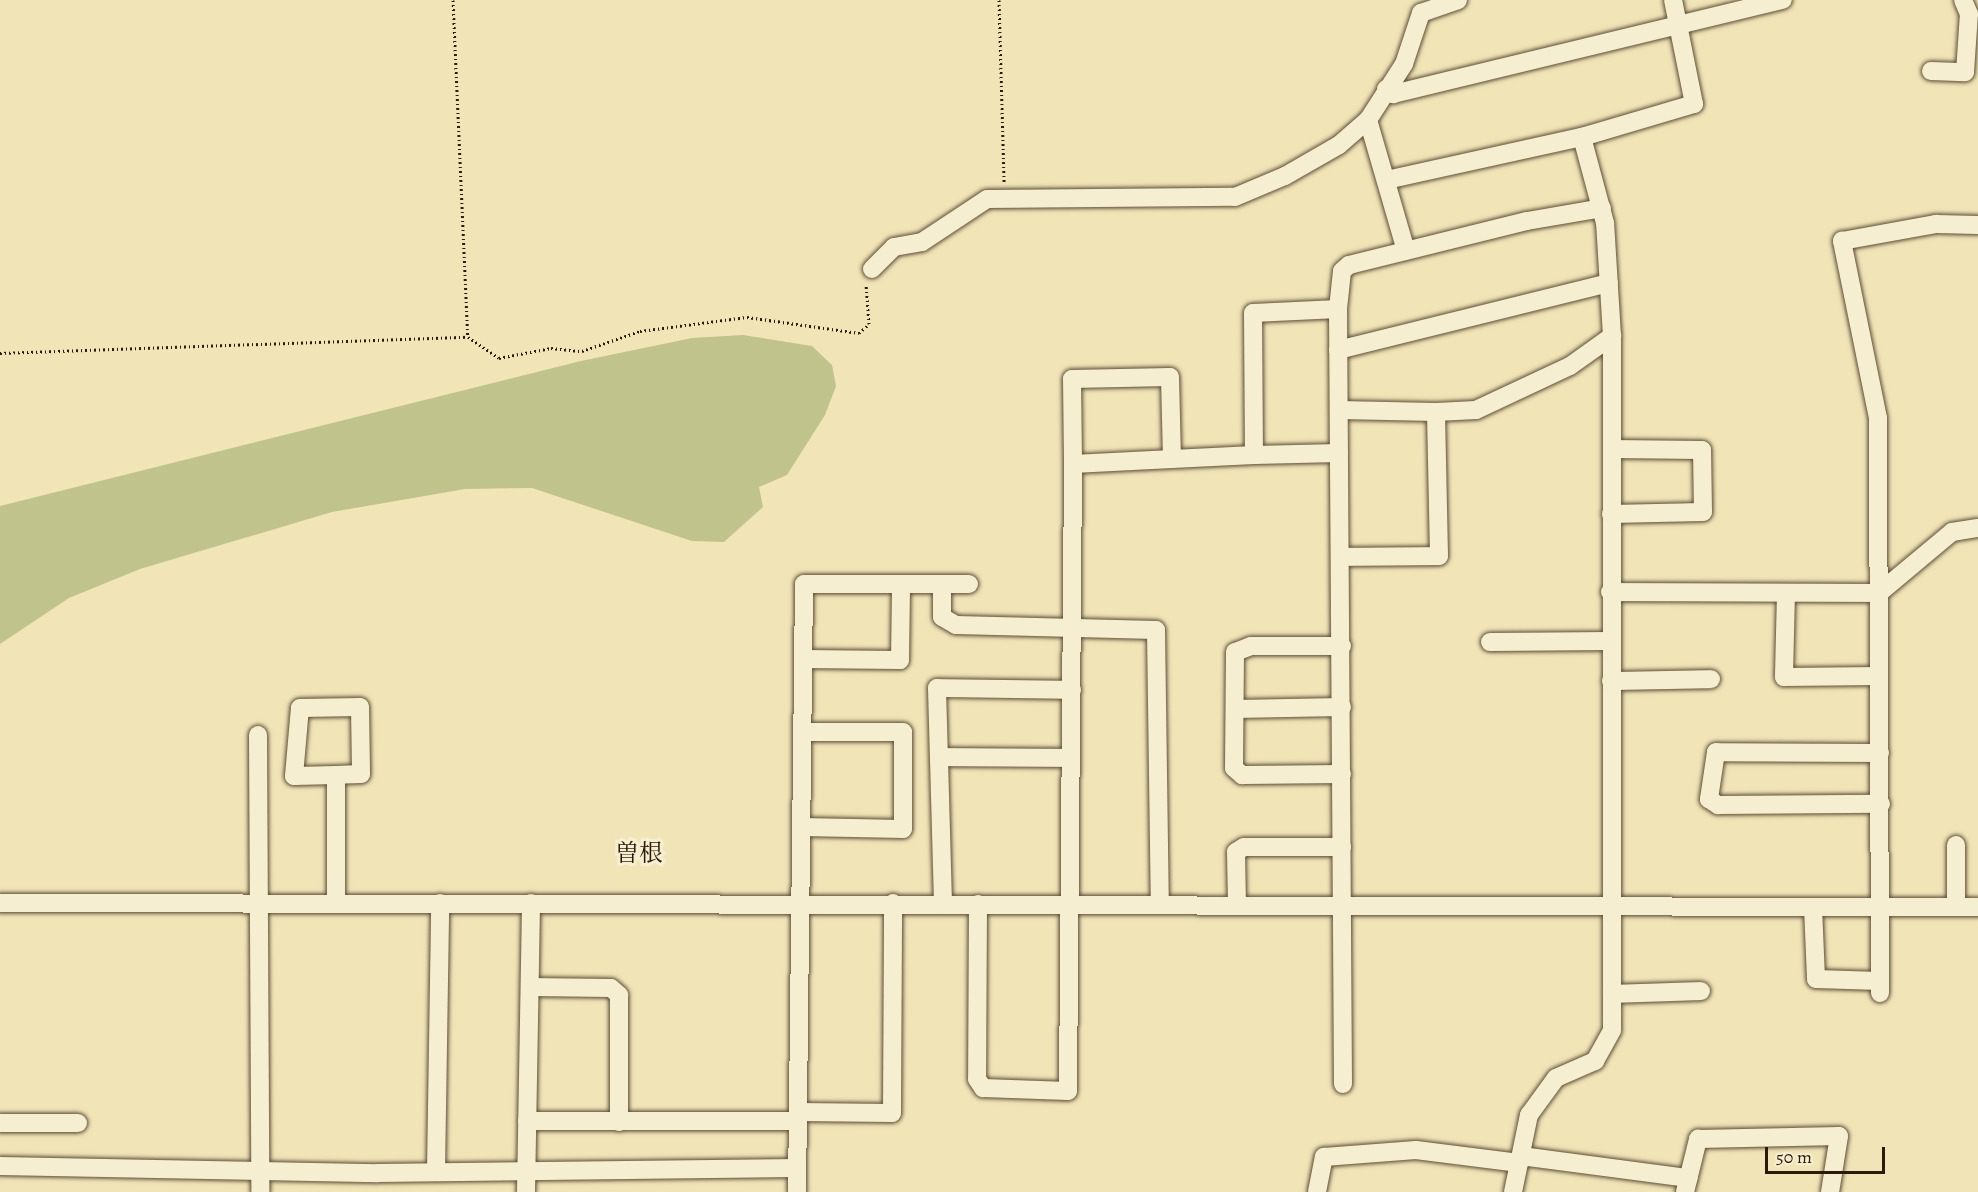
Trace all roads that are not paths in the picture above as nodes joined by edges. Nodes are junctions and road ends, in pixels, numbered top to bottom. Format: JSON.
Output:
{"nodes":[{"id":1,"x":1458,"y":0,"type":"edge"},
{"id":2,"x":1672,"y":0,"type":"edge"},
{"id":3,"x":1783,"y":0,"type":"edge"},
{"id":4,"x":1963,"y":0,"type":"edge"},
{"id":5,"x":1760,"y":3,"type":"edge"},
{"id":6,"x":1679,"y":26,"type":"junction"},
{"id":7,"x":1931,"y":70,"type":"dead end"},
{"id":8,"x":1386,"y":89,"type":"junction"},
{"id":9,"x":1368,"y":120,"type":"junction"},
{"id":10,"x":1582,"y":137,"type":"junction"},
{"id":11,"x":1386,"y":180,"type":"junction"},
{"id":12,"x":1602,"y":208,"type":"junction"},
{"id":13,"x":1978,"y":225,"type":"edge"},
{"id":14,"x":1406,"y":251,"type":"junction"},
{"id":15,"x":872,"y":269,"type":"road end"},
{"id":16,"x":1609,"y":283,"type":"junction"},
{"id":17,"x":1338,"y":309,"type":"junction"},
{"id":18,"x":1612,"y":336,"type":"junction"},
{"id":19,"x":1338,"y":350,"type":"junction"},
{"id":20,"x":1339,"y":410,"type":"junction"},
{"id":21,"x":1436,"y":412,"type":"junction"},
{"id":22,"x":1611,"y":448,"type":"junction"},
{"id":23,"x":1339,"y":453,"type":"junction"},
{"id":24,"x":1254,"y":455,"type":"junction"},
{"id":25,"x":1172,"y":459,"type":"junction"},
{"id":26,"x":1072,"y":464,"type":"junction"},
{"id":27,"x":1611,"y":514,"type":"junction"},
{"id":28,"x":1978,"y":528,"type":"edge"},
{"id":29,"x":1341,"y":557,"type":"junction"},
{"id":30,"x":901,"y":584,"type":"junction"},
{"id":31,"x":942,"y":584,"type":"junction"},
{"id":32,"x":969,"y":584,"type":"dead end"},
{"id":33,"x":1610,"y":592,"type":"junction"},
{"id":34,"x":1786,"y":593,"type":"junction"},
{"id":35,"x":1878,"y":593,"type":"junction"},
{"id":36,"x":1073,"y":628,"type":"junction"},
{"id":37,"x":1610,"y":641,"type":"junction"},
{"id":38,"x":1490,"y":642,"type":"dead end"},
{"id":39,"x":1342,"y":646,"type":"junction"},
{"id":40,"x":803,"y":659,"type":"junction"},
{"id":41,"x":1880,"y":676,"type":"junction"},
{"id":42,"x":1711,"y":679,"type":"dead end"},
{"id":43,"x":1611,"y":681,"type":"junction"},
{"id":44,"x":1072,"y":690,"type":"junction"},
{"id":45,"x":1342,"y":707,"type":"junction"},
{"id":46,"x":1234,"y":709,"type":"junction"},
{"id":47,"x":802,"y":732,"type":"junction"},
{"id":48,"x":258,"y":735,"type":"dead end"},
{"id":49,"x":1880,"y":753,"type":"junction"},
{"id":50,"x":939,"y":757,"type":"junction"},
{"id":51,"x":1070,"y":758,"type":"junction"},
{"id":52,"x":1342,"y":774,"type":"junction"},
{"id":53,"x":336,"y":775,"type":"junction"},
{"id":54,"x":1881,"y":804,"type":"junction"},
{"id":55,"x":802,"y":827,"type":"junction"},
{"id":56,"x":1956,"y":845,"type":"dead end"},
{"id":57,"x":1342,"y":847,"type":"junction"},
{"id":58,"x":0,"y":903,"type":"edge"},
{"id":59,"x":260,"y":903,"type":"junction"},
{"id":60,"x":336,"y":903,"type":"junction"},
{"id":61,"x":440,"y":903,"type":"junction"},
{"id":62,"x":531,"y":903,"type":"junction"},
{"id":63,"x":801,"y":903,"type":"junction"},
{"id":64,"x":893,"y":903,"type":"junction"},
{"id":65,"x":943,"y":903,"type":"junction"},
{"id":66,"x":978,"y":904,"type":"junction"},
{"id":67,"x":1068,"y":904,"type":"junction"},
{"id":68,"x":1160,"y":904,"type":"junction"},
{"id":69,"x":1237,"y":904,"type":"junction"},
{"id":70,"x":1342,"y":904,"type":"junction"},
{"id":71,"x":1612,"y":904,"type":"junction"},
{"id":72,"x":1813,"y":907,"type":"junction"},
{"id":73,"x":1956,"y":907,"type":"junction"},
{"id":74,"x":1978,"y":907,"type":"edge"},
{"id":75,"x":1881,"y":908,"type":"junction"},
{"id":76,"x":530,"y":987,"type":"junction"},
{"id":77,"x":1701,"y":992,"type":"dead end"},
{"id":78,"x":1612,"y":994,"type":"junction"},
{"id":79,"x":1343,"y":1084,"type":"dead end"},
{"id":80,"x":798,"y":1117,"type":"junction"},
{"id":81,"x":528,"y":1121,"type":"junction"},
{"id":82,"x":619,"y":1122,"type":"junction"},
{"id":83,"x":0,"y":1123,"type":"edge"},
{"id":84,"x":78,"y":1123,"type":"dead end"},
{"id":85,"x":1520,"y":1160,"type":"junction"},
{"id":86,"x":0,"y":1166,"type":"edge"},
{"id":87,"x":797,"y":1168,"type":"junction"},
{"id":88,"x":526,"y":1170,"type":"junction"},
{"id":89,"x":260,"y":1172,"type":"junction"},
{"id":90,"x":436,"y":1172,"type":"junction"},
{"id":91,"x":1687,"y":1185,"type":"edge"},
{"id":92,"x":260,"y":1192,"type":"edge"},
{"id":93,"x":526,"y":1192,"type":"edge"},
{"id":94,"x":797,"y":1192,"type":"edge"},
{"id":95,"x":1317,"y":1192,"type":"edge"},
{"id":96,"x":1513,"y":1192,"type":"edge"},
{"id":97,"x":1830,"y":1192,"type":"edge"}],
"edges":[{"from":1,"to":8,"type":"street"},
{"from":2,"to":6,"type":"street"},
{"from":3,"to":5,"type":"street"},
{"from":4,"to":7,"type":"street"},
{"from":5,"to":6,"type":"street"},
{"from":6,"to":8,"type":"street"},
{"from":6,"to":10,"type":"street"},
{"from":8,"to":9,"type":"street"},
{"from":9,"to":11,"type":"street"},
{"from":9,"to":15,"type":"street"},
{"from":10,"to":11,"type":"street"},
{"from":10,"to":12,"type":"street"},
{"from":11,"to":14,"type":"street"},
{"from":12,"to":14,"type":"street"},
{"from":12,"to":16,"type":"street"},
{"from":13,"to":35,"type":"street"},
{"from":14,"to":17,"type":"street"},
{"from":16,"to":18,"type":"street"},
{"from":16,"to":19,"type":"street"},
{"from":17,"to":19,"type":"street"},
{"from":17,"to":24,"type":"street"},
{"from":18,"to":21,"type":"street"},
{"from":18,"to":22,"type":"street"},
{"from":19,"to":20,"type":"street"},
{"from":20,"to":21,"type":"street"},
{"from":20,"to":23,"type":"street"},
{"from":21,"to":29,"type":"street"},
{"from":22,"to":27,"type":"street"},
{"from":22,"to":27,"type":"street"},
{"from":23,"to":24,"type":"street"},
{"from":23,"to":29,"type":"street"},
{"from":24,"to":25,"type":"street"},
{"from":25,"to":26,"type":"street"},
{"from":25,"to":26,"type":"street"},
{"from":26,"to":36,"type":"street"},
{"from":27,"to":33,"type":"street"},
{"from":28,"to":35,"type":"street"},
{"from":29,"to":39,"type":"street"},
{"from":30,"to":31,"type":"street"},
{"from":30,"to":40,"type":"street"},
{"from":30,"to":40,"type":"street"},
{"from":31,"to":32,"type":"street"},
{"from":31,"to":36,"type":"street"},
{"from":33,"to":34,"type":"street"},
{"from":33,"to":37,"type":"street"},
{"from":34,"to":35,"type":"street"},
{"from":34,"to":41,"type":"street"},
{"from":35,"to":41,"type":"street"},
{"from":36,"to":44,"type":"street"},
{"from":36,"to":68,"type":"street"},
{"from":37,"to":38,"type":"street"},
{"from":37,"to":43,"type":"street"},
{"from":39,"to":45,"type":"street"},
{"from":39,"to":46,"type":"street"},
{"from":40,"to":47,"type":"street"},
{"from":41,"to":49,"type":"street"},
{"from":42,"to":43,"type":"street"},
{"from":43,"to":71,"type":"street"},
{"from":44,"to":50,"type":"street"},
{"from":44,"to":51,"type":"street"},
{"from":45,"to":46,"type":"street"},
{"from":45,"to":52,"type":"street"},
{"from":46,"to":52,"type":"street"},
{"from":47,"to":55,"type":"street"},
{"from":47,"to":55,"type":"street"},
{"from":48,"to":59,"type":"street"},
{"from":49,"to":54,"type":"street"},
{"from":49,"to":54,"type":"street"},
{"from":50,"to":51,"type":"street"},
{"from":50,"to":65,"type":"street"},
{"from":51,"to":67,"type":"street"},
{"from":52,"to":57,"type":"street"},
{"from":53,"to":53,"type":"street"},
{"from":53,"to":60,"type":"street"},
{"from":54,"to":75,"type":"street"},
{"from":55,"to":63,"type":"street"},
{"from":56,"to":73,"type":"street"},
{"from":57,"to":69,"type":"street"},
{"from":57,"to":70,"type":"street"},
{"from":58,"to":59,"type":"street"},
{"from":59,"to":60,"type":"street"},
{"from":59,"to":89,"type":"street"},
{"from":60,"to":61,"type":"street"},
{"from":61,"to":62,"type":"street"},
{"from":61,"to":90,"type":"street"},
{"from":62,"to":63,"type":"street"},
{"from":62,"to":76,"type":"street"},
{"from":63,"to":64,"type":"street"},
{"from":63,"to":80,"type":"street"},
{"from":64,"to":65,"type":"street"},
{"from":64,"to":80,"type":"street"},
{"from":65,"to":66,"type":"street"},
{"from":66,"to":67,"type":"street"},
{"from":66,"to":67,"type":"street"},
{"from":67,"to":68,"type":"street"},
{"from":68,"to":69,"type":"street"},
{"from":69,"to":70,"type":"street"},
{"from":70,"to":71,"type":"street"},
{"from":70,"to":79,"type":"street"},
{"from":71,"to":72,"type":"street"},
{"from":71,"to":78,"type":"street"},
{"from":72,"to":75,"type":"street"},
{"from":72,"to":75,"type":"street"},
{"from":73,"to":74,"type":"street"},
{"from":73,"to":75,"type":"street"},
{"from":76,"to":81,"type":"street"},
{"from":76,"to":82,"type":"street"},
{"from":77,"to":78,"type":"street"},
{"from":78,"to":85,"type":"street"},
{"from":80,"to":82,"type":"street"},
{"from":80,"to":87,"type":"street"},
{"from":81,"to":82,"type":"street"},
{"from":81,"to":88,"type":"street"},
{"from":83,"to":84,"type":"street"},
{"from":85,"to":91,"type":"street"},
{"from":85,"to":95,"type":"street"},
{"from":85,"to":96,"type":"street"},
{"from":86,"to":89,"type":"street"},
{"from":87,"to":88,"type":"street"},
{"from":87,"to":94,"type":"street"},
{"from":88,"to":90,"type":"street"},
{"from":88,"to":93,"type":"street"},
{"from":89,"to":90,"type":"street"},
{"from":89,"to":92,"type":"street"},
{"from":91,"to":97,"type":"street"}]}
